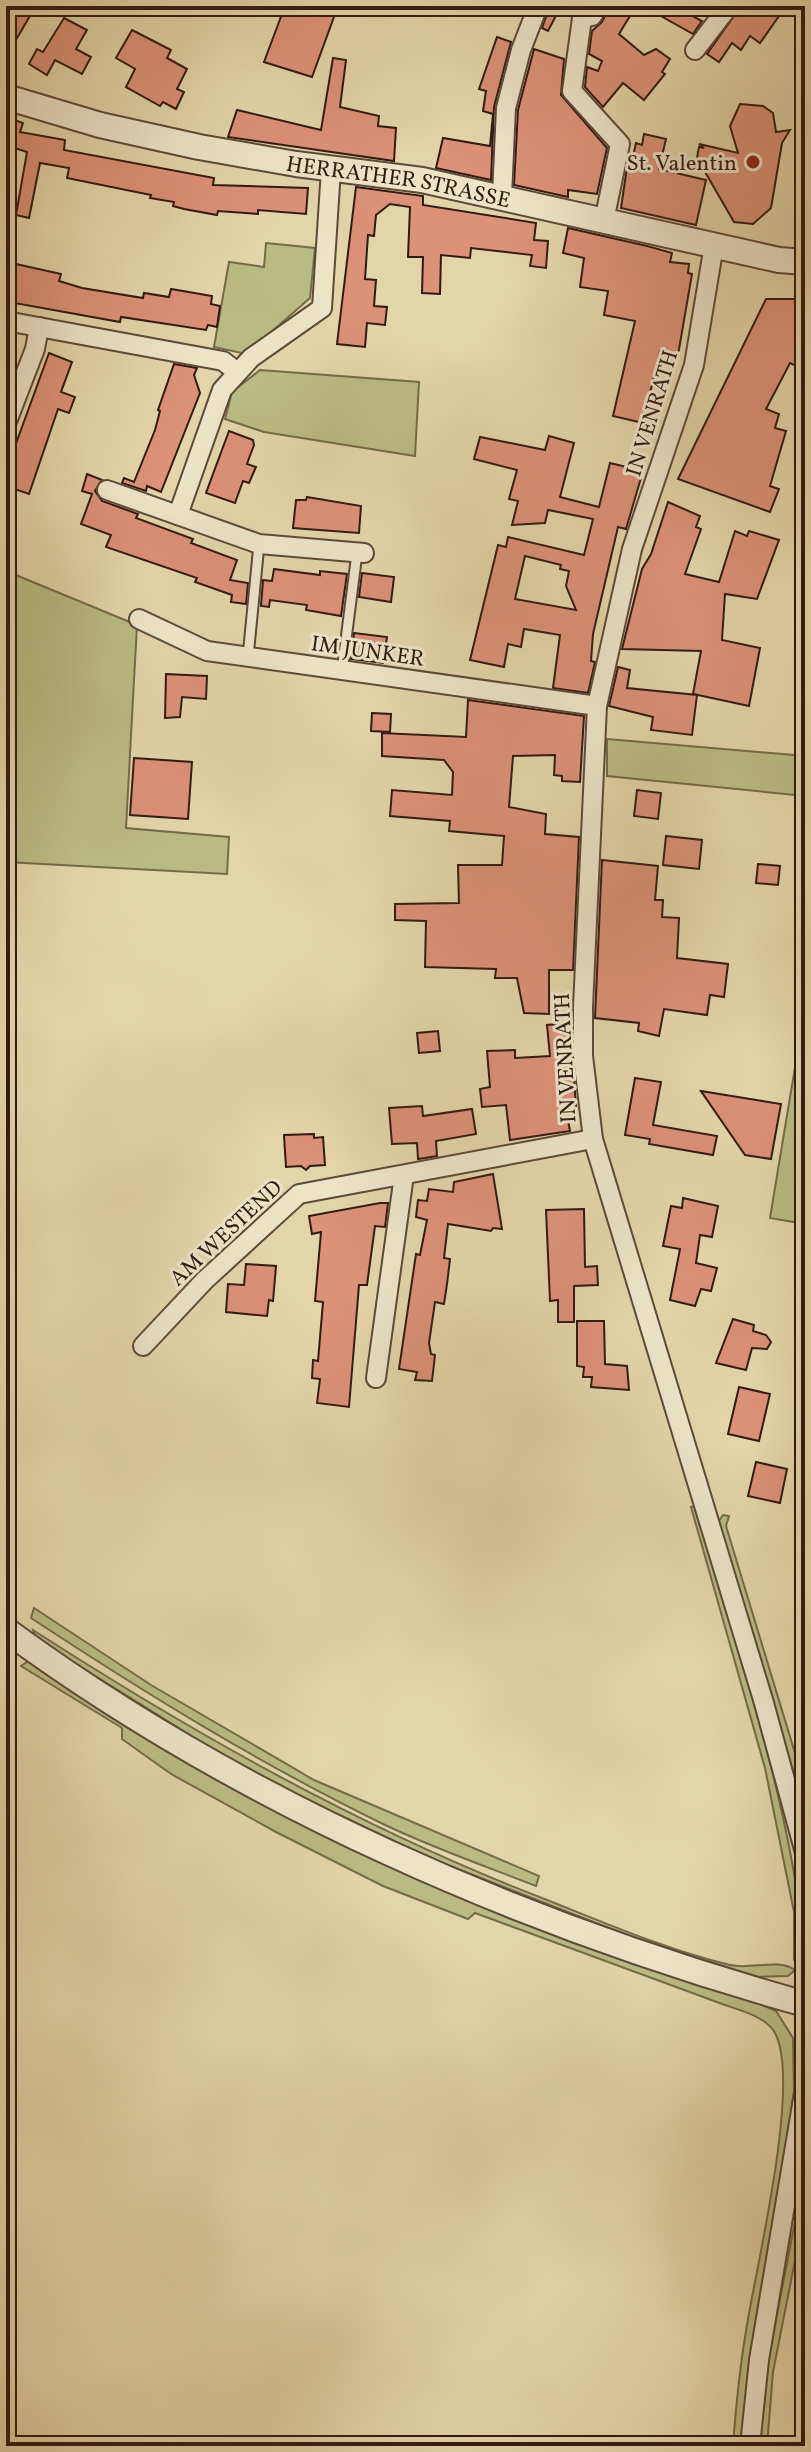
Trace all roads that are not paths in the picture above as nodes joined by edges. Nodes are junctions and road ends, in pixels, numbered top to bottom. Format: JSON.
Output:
{"nodes":[{"id":1,"x":538,"y":6,"type":"edge"},
{"id":2,"x":598,"y":6,"type":"edge"},
{"id":3,"x":729,"y":6,"type":"edge"},
{"id":4,"x":581,"y":12,"type":"edge"},
{"id":5,"x":695,"y":50,"type":"dead end"},
{"id":6,"x":6,"y":97,"type":"edge"},
{"id":7,"x":331,"y":169,"type":"junction"},
{"id":8,"x":502,"y":196,"type":"junction"},
{"id":9,"x":604,"y":221,"type":"junction"},
{"id":10,"x":714,"y":245,"type":"junction"},
{"id":11,"x":798,"y":262,"type":"edge"},
{"id":12,"x":6,"y":321,"type":"edge"},
{"id":13,"x":39,"y":327,"type":"junction"},
{"id":14,"x":236,"y":371,"type":"junction"},
{"id":15,"x":6,"y":424,"type":"edge"},
{"id":16,"x":107,"y":490,"type":"dead end"},
{"id":17,"x":178,"y":515,"type":"junction"},
{"id":18,"x":259,"y":544,"type":"junction"},
{"id":19,"x":360,"y":553,"type":"joint"},
{"id":20,"x":139,"y":619,"type":"dead end"},
{"id":21,"x":248,"y":657,"type":"junction"},
{"id":22,"x":342,"y":671,"type":"junction"},
{"id":23,"x":597,"y":706,"type":"junction"},
{"id":24,"x":593,"y":1139,"type":"junction"},
{"id":25,"x":404,"y":1175,"type":"junction"},
{"id":26,"x":143,"y":1346,"type":"dead end"},
{"id":27,"x":376,"y":1378,"type":"dead end"},
{"id":28,"x":6,"y":1630,"type":"edge"},
{"id":29,"x":805,"y":1853,"type":"edge"},
{"id":30,"x":805,"y":2004,"type":"edge"},
{"id":31,"x":805,"y":2087,"type":"edge"},
{"id":32,"x":750,"y":2446,"type":"edge"}],
"edges":[{"from":1,"to":8,"type":"street"},
{"from":2,"to":4,"type":"street"},
{"from":3,"to":5,"type":"street"},
{"from":4,"to":9,"type":"street"},
{"from":6,"to":7,"type":"street","name":"HERRATHER STRASSE"},
{"from":7,"to":8,"type":"street","name":"HERRATHER STRASSE"},
{"from":7,"to":14,"type":"street"},
{"from":8,"to":9,"type":"street","name":"HERRATHER STRASSE"},
{"from":9,"to":10,"type":"street","name":"HERRATHER STRASSE"},
{"from":10,"to":11,"type":"street","name":"HERRATHER STRASSE"},
{"from":10,"to":23,"type":"street","name":"IN VENRATH"},
{"from":12,"to":13,"type":"street"},
{"from":13,"to":14,"type":"street"},
{"from":13,"to":15,"type":"street"},
{"from":14,"to":17,"type":"street"},
{"from":16,"to":17,"type":"street"},
{"from":17,"to":18,"type":"street"},
{"from":18,"to":19,"type":"street"},
{"from":18,"to":21,"type":"lane"},
{"from":19,"to":22,"type":"lane"},
{"from":20,"to":21,"type":"street","name":"IM JUNKER"},
{"from":21,"to":22,"type":"street","name":"IM JUNKER"},
{"from":22,"to":23,"type":"street","name":"IM JUNKER"},
{"from":23,"to":24,"type":"street","name":"IN VENRATH"},
{"from":24,"to":25,"type":"street","name":"AM WESTEND"},
{"from":24,"to":29,"type":"street","name":"IN VENRATH"},
{"from":25,"to":26,"type":"street","name":"AM WESTEND"},
{"from":25,"to":27,"type":"street"},
{"from":28,"to":30,"type":"street"},
{"from":31,"to":32,"type":"street"}]}
